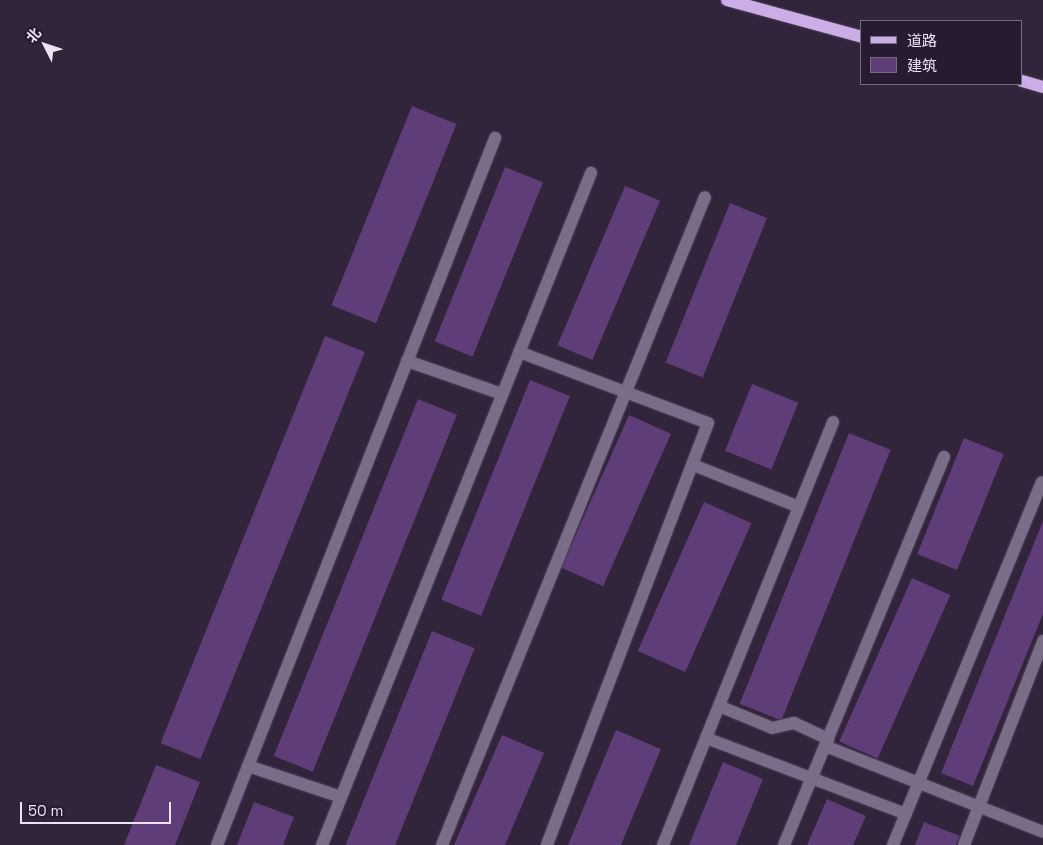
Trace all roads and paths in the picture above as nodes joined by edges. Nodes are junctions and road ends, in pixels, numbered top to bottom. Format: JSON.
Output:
{"nodes":[{"id":1,"x":727,"y":0,"type":"edge"},
{"id":2,"x":860,"y":36,"type":"edge"},
{"id":3,"x":1023,"y":81,"type":"edge"},
{"id":4,"x":1043,"y":87,"type":"edge"},
{"id":5,"x":495,"y":138,"type":"dead end"},
{"id":6,"x":591,"y":172,"type":"dead end"},
{"id":7,"x":704,"y":197,"type":"dead end"},
{"id":8,"x":519,"y":352,"type":"junction"},
{"id":9,"x":408,"y":361,"type":"junction"},
{"id":10,"x":626,"y":392,"type":"junction"},
{"id":11,"x":502,"y":394,"type":"junction"},
{"id":12,"x":833,"y":422,"type":"dead end"},
{"id":13,"x":944,"y":457,"type":"dead end"},
{"id":14,"x":693,"y":465,"type":"junction"},
{"id":15,"x":1042,"y":482,"type":"dead end"},
{"id":16,"x":799,"y":507,"type":"junction"},
{"id":17,"x":1043,"y":641,"type":"edge"},
{"id":18,"x":719,"y":706,"type":"junction"},
{"id":19,"x":706,"y":738,"type":"junction"},
{"id":20,"x":826,"y":742,"type":"junction"},
{"id":21,"x":248,"y":766,"type":"junction"},
{"id":22,"x":811,"y":778,"type":"junction"},
{"id":23,"x":918,"y":784,"type":"junction"},
{"id":24,"x":341,"y":797,"type":"junction"},
{"id":25,"x":978,"y":808,"type":"junction"},
{"id":26,"x":906,"y":814,"type":"junction"},
{"id":27,"x":1043,"y":832,"type":"edge"},
{"id":28,"x":217,"y":845,"type":"edge"},
{"id":29,"x":322,"y":845,"type":"edge"},
{"id":30,"x":442,"y":845,"type":"edge"},
{"id":31,"x":548,"y":845,"type":"edge"},
{"id":32,"x":663,"y":845,"type":"edge"},
{"id":33,"x":784,"y":845,"type":"edge"},
{"id":34,"x":893,"y":845,"type":"edge"},
{"id":35,"x":964,"y":845,"type":"edge"}],
"edges":[{"from":1,"to":2,"type":"main road"},
{"from":3,"to":4,"type":"main road"},
{"from":5,"to":9,"type":"street"},
{"from":6,"to":8,"type":"street"},
{"from":7,"to":10,"type":"street"},
{"from":8,"to":10,"type":"street"},
{"from":8,"to":11,"type":"street"},
{"from":9,"to":11,"type":"street"},
{"from":9,"to":21,"type":"street"},
{"from":10,"to":14,"type":"street"},
{"from":10,"to":30,"type":"street"},
{"from":11,"to":24,"type":"street"},
{"from":12,"to":16,"type":"street"},
{"from":13,"to":20,"type":"street"},
{"from":14,"to":16,"type":"street"},
{"from":14,"to":31,"type":"street"},
{"from":15,"to":23,"type":"street"},
{"from":16,"to":18,"type":"street"},
{"from":17,"to":25,"type":"street"},
{"from":18,"to":19,"type":"street"},
{"from":18,"to":20,"type":"street"},
{"from":19,"to":22,"type":"street"},
{"from":19,"to":32,"type":"street"},
{"from":20,"to":22,"type":"street"},
{"from":20,"to":23,"type":"street"},
{"from":21,"to":24,"type":"street"},
{"from":21,"to":28,"type":"street"},
{"from":22,"to":26,"type":"street"},
{"from":22,"to":33,"type":"street"},
{"from":23,"to":25,"type":"street"},
{"from":23,"to":26,"type":"street"},
{"from":24,"to":29,"type":"street"},
{"from":25,"to":27,"type":"street"},
{"from":25,"to":35,"type":"street"},
{"from":26,"to":34,"type":"street"}]}
